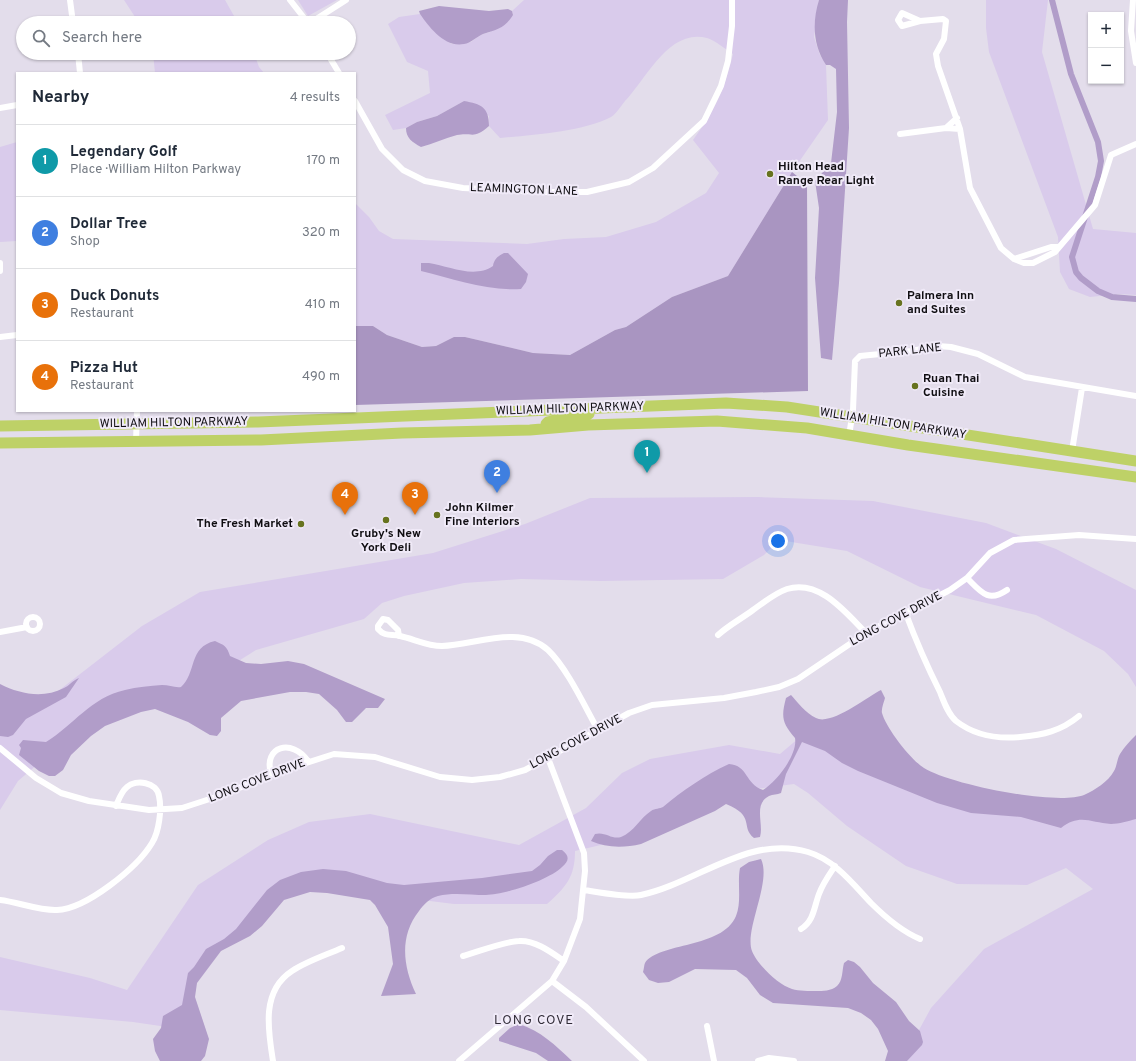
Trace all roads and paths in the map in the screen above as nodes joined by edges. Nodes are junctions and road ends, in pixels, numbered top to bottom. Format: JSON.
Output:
{"nodes":[{"id":1,"x":70,"y":0,"type":"edge"},
{"id":2,"x":290,"y":0,"type":"edge"},
{"id":3,"x":346,"y":0,"type":"edge"},
{"id":4,"x":732,"y":0,"type":"edge"},
{"id":5,"x":1133,"y":0,"type":"edge"},
{"id":6,"x":72,"y":16,"type":"edge"},
{"id":7,"x":303,"y":16,"type":"edge"},
{"id":8,"x":320,"y":16,"type":"edge"},
{"id":9,"x":920,"y":21,"type":"dead end"},
{"id":10,"x":79,"y":60,"type":"edge"},
{"id":11,"x":331,"y":60,"type":"edge"},
{"id":12,"x":1136,"y":63,"type":"edge"},
{"id":13,"x":80,"y":72,"type":"edge"},
{"id":14,"x":338,"y":72,"type":"edge"},
{"id":15,"x":356,"y":103,"type":"edge"},
{"id":16,"x":16,"y":104,"type":"edge"},
{"id":17,"x":0,"y":108,"type":"edge"},
{"id":18,"x":957,"y":118,"type":"junction"},
{"id":19,"x":946,"y":128,"type":"junction"},
{"id":20,"x":960,"y":129,"type":"junction"},
{"id":21,"x":900,"y":134,"type":"dead end"},
{"id":22,"x":1136,"y":144,"type":"edge"},
{"id":23,"x":1057,"y":247,"type":"junction"},
{"id":24,"x":1014,"y":259,"type":"junction"},
{"id":25,"x":0,"y":263,"type":"edge"},
{"id":26,"x":0,"y":271,"type":"edge"},
{"id":27,"x":16,"y":335,"type":"edge"},
{"id":28,"x":0,"y":337,"type":"edge"},
{"id":29,"x":1082,"y":388,"type":"junction"},
{"id":30,"x":1136,"y":396,"type":"edge"},
{"id":31,"x":627,"y":407,"type":"junction"},
{"id":32,"x":136,"y":412,"type":"edge"},
{"id":33,"x":852,"y":417,"type":"junction"},
{"id":34,"x":136,"y":424,"type":"junction"},
{"id":35,"x":778,"y":424,"type":"junction"},
{"id":36,"x":0,"y":426,"type":"edge"},
{"id":37,"x":541,"y":429,"type":"junction"},
{"id":38,"x":849,"y":436,"type":"junction"},
{"id":39,"x":136,"y":442,"type":"junction"},
{"id":40,"x":0,"y":443,"type":"edge"},
{"id":41,"x":1072,"y":450,"type":"junction"},
{"id":42,"x":1017,"y":460,"type":"junction"},
{"id":43,"x":1136,"y":461,"type":"edge"},
{"id":44,"x":1136,"y":477,"type":"edge"},
{"id":45,"x":1136,"y":539,"type":"edge"},
{"id":46,"x":967,"y":578,"type":"junction"},
{"id":47,"x":1007,"y":590,"type":"dead end"},
{"id":48,"x":906,"y":614,"type":"junction"},
{"id":49,"x":26,"y":627,"type":"dead end"},
{"id":50,"x":0,"y":632,"type":"edge"},
{"id":51,"x":866,"y":633,"type":"junction"},
{"id":52,"x":718,"y":635,"type":"dead end"},
{"id":53,"x":399,"y":636,"type":"dead end"},
{"id":54,"x":1079,"y":716,"type":"dead end"},
{"id":55,"x":598,"y":730,"type":"junction"},
{"id":56,"x":0,"y":748,"type":"edge"},
{"id":57,"x":548,"y":758,"type":"junction"},
{"id":58,"x":308,"y":761,"type":"junction"},
{"id":59,"x":271,"y":774,"type":"junction"},
{"id":60,"x":116,"y":806,"type":"junction"},
{"id":61,"x":159,"y":810,"type":"junction"},
{"id":62,"x":835,"y":866,"type":"junction"},
{"id":63,"x":584,"y":890,"type":"junction"},
{"id":64,"x":0,"y":900,"type":"edge"},
{"id":65,"x":801,"y":929,"type":"dead end"},
{"id":66,"x":920,"y":939,"type":"dead end"},
{"id":67,"x":342,"y":948,"type":"dead end"},
{"id":68,"x":463,"y":956,"type":"dead end"},
{"id":69,"x":564,"y":961,"type":"junction"},
{"id":70,"x":552,"y":981,"type":"junction"},
{"id":71,"x":707,"y":1026,"type":"dead end"},
{"id":72,"x":273,"y":1061,"type":"edge"},
{"id":73,"x":459,"y":1061,"type":"edge"},
{"id":74,"x":644,"y":1061,"type":"edge"},
{"id":75,"x":714,"y":1061,"type":"edge"},
{"id":76,"x":758,"y":1061,"type":"edge"},
{"id":77,"x":794,"y":1061,"type":"edge"}],
"edges":[{"from":1,"to":6,"type":"street"},
{"from":2,"to":7,"type":"street"},
{"from":3,"to":8,"type":"street"},
{"from":4,"to":15,"type":"street","name":"LEAMINGTON LANE"},
{"from":5,"to":12,"type":"street"},
{"from":9,"to":18,"type":"street"},
{"from":10,"to":13,"type":"street"},
{"from":11,"to":14,"type":"street"},
{"from":16,"to":17,"type":"street"},
{"from":18,"to":19,"type":"street"},
{"from":18,"to":20,"type":"street"},
{"from":19,"to":20,"type":"street"},
{"from":19,"to":21,"type":"street"},
{"from":20,"to":24,"type":"street"},
{"from":22,"to":23,"type":"street"},
{"from":23,"to":24,"type":"street"},
{"from":23,"to":24,"type":"street"},
{"from":25,"to":26,"type":"street"},
{"from":27,"to":28,"type":"street"},
{"from":29,"to":30,"type":"street","name":"PARK LANE"},
{"from":29,"to":33,"type":"street","name":"PARK LANE"},
{"from":29,"to":41,"type":"street"},
{"from":31,"to":33,"type":"highway","name":"WILLIAM HILTON PARKWAY"},
{"from":31,"to":34,"type":"highway","name":"WILLIAM HILTON PARKWAY"},
{"from":31,"to":37,"type":"highway"},
{"from":32,"to":34,"type":"street"},
{"from":33,"to":35,"type":"highway"},
{"from":33,"to":38,"type":"street","name":"PARK LANE"},
{"from":33,"to":41,"type":"highway","name":"WILLIAM HILTON PARKWAY"},
{"from":34,"to":36,"type":"highway","name":"WILLIAM HILTON PARKWAY"},
{"from":34,"to":39,"type":"street"},
{"from":35,"to":37,"type":"highway","name":"WILLIAM HILTON PARKWAY"},
{"from":35,"to":38,"type":"highway","name":"WILLIAM HILTON PARKWAY"},
{"from":37,"to":39,"type":"highway","name":"WILLIAM HILTON PARKWAY"},
{"from":38,"to":42,"type":"highway","name":"WILLIAM HILTON PARKWAY"},
{"from":39,"to":40,"type":"highway","name":"WILLIAM HILTON PARKWAY"},
{"from":41,"to":42,"type":"highway"},
{"from":41,"to":43,"type":"highway","name":"WILLIAM HILTON PARKWAY"},
{"from":42,"to":44,"type":"highway","name":"WILLIAM HILTON PARKWAY"},
{"from":45,"to":46,"type":"street","name":"LONG COVE DRIVE"},
{"from":46,"to":47,"type":"street"},
{"from":46,"to":48,"type":"street","name":"LONG COVE DRIVE"},
{"from":48,"to":51,"type":"street","name":"LONG COVE DRIVE"},
{"from":48,"to":54,"type":"street"},
{"from":49,"to":50,"type":"street"},
{"from":51,"to":52,"type":"street"},
{"from":51,"to":55,"type":"street","name":"LONG COVE DRIVE"},
{"from":53,"to":55,"type":"street"},
{"from":55,"to":57,"type":"street","name":"LONG COVE DRIVE"},
{"from":56,"to":60,"type":"street","name":"LONG COVE DRIVE"},
{"from":57,"to":58,"type":"street","name":"LONG COVE DRIVE"},
{"from":57,"to":63,"type":"street"},
{"from":58,"to":59,"type":"street","name":"LONG COVE DRIVE"},
{"from":58,"to":59,"type":"street"},
{"from":59,"to":61,"type":"street","name":"LONG COVE DRIVE"},
{"from":60,"to":61,"type":"street","name":"LONG COVE DRIVE"},
{"from":60,"to":61,"type":"street"},
{"from":61,"to":64,"type":"street"},
{"from":62,"to":63,"type":"street"},
{"from":62,"to":65,"type":"street"},
{"from":62,"to":66,"type":"street"},
{"from":63,"to":69,"type":"street"},
{"from":67,"to":72,"type":"street"},
{"from":68,"to":69,"type":"street"},
{"from":69,"to":70,"type":"street"},
{"from":70,"to":73,"type":"street"},
{"from":70,"to":74,"type":"street"},
{"from":71,"to":75,"type":"street"},
{"from":76,"to":77,"type":"street"}]}
